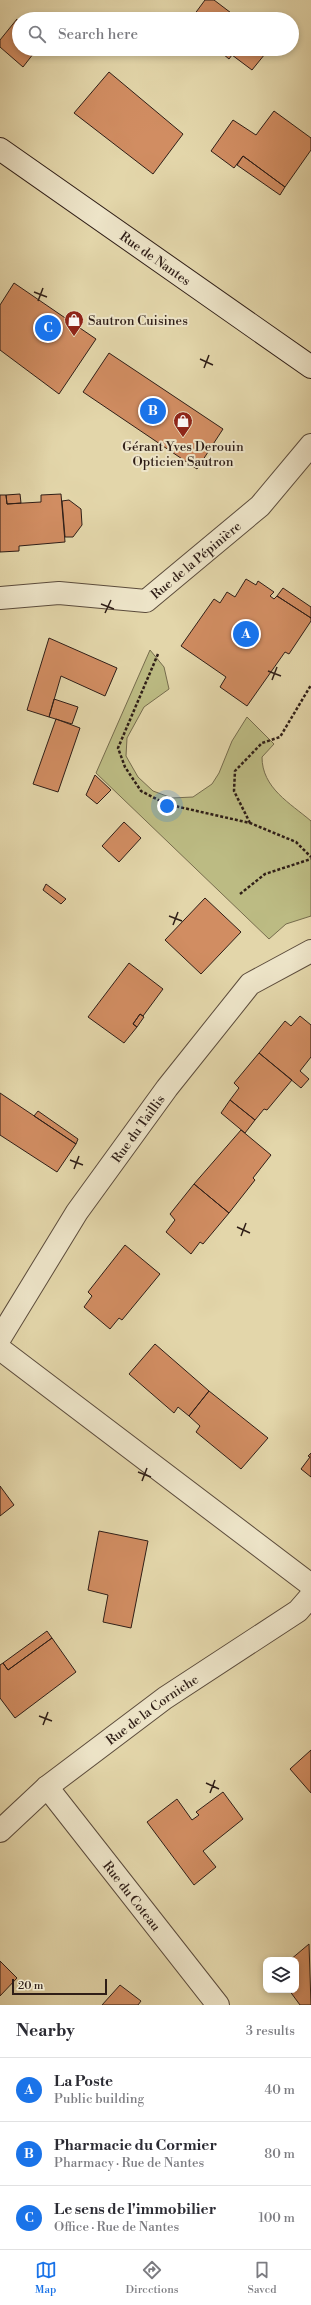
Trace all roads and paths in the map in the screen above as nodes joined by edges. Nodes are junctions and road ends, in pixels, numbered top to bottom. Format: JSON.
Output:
{"nodes":[{"id":1,"x":0,"y":149,"type":"edge"},
{"id":2,"x":311,"y":367,"type":"edge"},
{"id":3,"x":311,"y":445,"type":"edge"},
{"id":4,"x":0,"y":598,"type":"edge"},
{"id":5,"x":158,"y":654,"type":"dead end"},
{"id":6,"x":311,"y":685,"type":"edge"},
{"id":7,"x":250,"y":823,"type":"junction"},
{"id":8,"x":311,"y":858,"type":"edge"},
{"id":9,"x":240,"y":894,"type":"dead end"},
{"id":10,"x":311,"y":951,"type":"edge"},
{"id":11,"x":0,"y":1338,"type":"edge"},
{"id":12,"x":0,"y":1349,"type":"edge"},
{"id":13,"x":311,"y":1585,"type":"edge"},
{"id":14,"x":311,"y":1596,"type":"edge"},
{"id":15,"x":47,"y":1788,"type":"junction"},
{"id":16,"x":0,"y":1831,"type":"edge"},
{"id":17,"x":218,"y":2005,"type":"edge"}],
"edges":[{"from":1,"to":2,"type":"street","name":"Rue de Nantes"},
{"from":3,"to":4,"type":"street","name":"Rue de la Pépinière"},
{"from":5,"to":7,"type":"path"},
{"from":6,"to":7,"type":"path"},
{"from":7,"to":8,"type":"path"},
{"from":8,"to":9,"type":"path"},
{"from":10,"to":11,"type":"street","name":"Rue du Taillis"},
{"from":12,"to":13,"type":"street"},
{"from":14,"to":15,"type":"street","name":"Rue de la Corniche"},
{"from":15,"to":16,"type":"street","name":"Rue de la Corniche"},
{"from":15,"to":17,"type":"street","name":"Rue du Coteau"}]}
